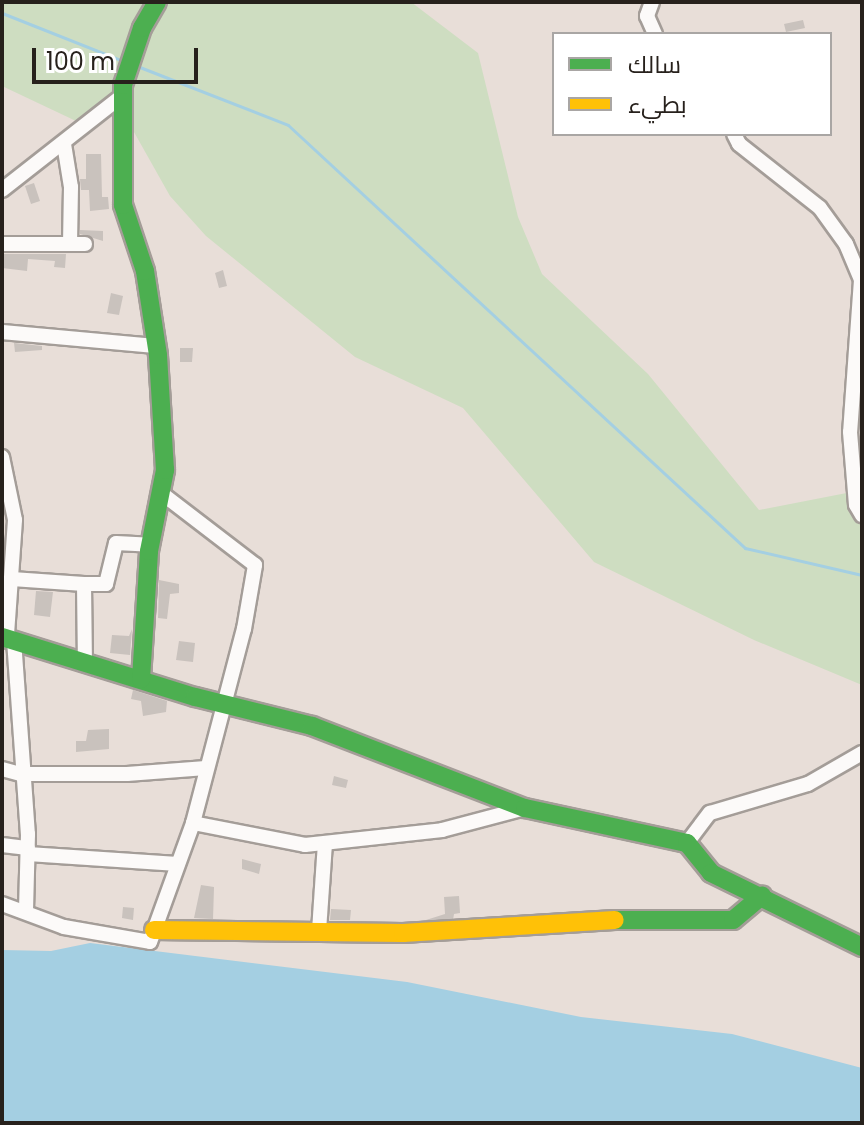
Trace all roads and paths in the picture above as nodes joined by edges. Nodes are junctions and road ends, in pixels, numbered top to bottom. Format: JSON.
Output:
{"nodes":[{"id":1,"x":157,"y":2,"type":"edge"},
{"id":2,"x":652,"y":2,"type":"edge"},
{"id":3,"x":654,"y":32,"type":"edge"},
{"id":4,"x":123,"y":95,"type":"junction"},
{"id":5,"x":735,"y":136,"type":"edge"},
{"id":6,"x":64,"y":144,"type":"junction"},
{"id":7,"x":2,"y":190,"type":"edge"},
{"id":8,"x":2,"y":244,"type":"edge"},
{"id":9,"x":862,"y":281,"type":"edge"},
{"id":10,"x":2,"y":332,"type":"edge"},
{"id":11,"x":156,"y":346,"type":"junction"},
{"id":12,"x":2,"y":457,"type":"edge"},
{"id":13,"x":160,"y":492,"type":"junction"},
{"id":14,"x":862,"y":515,"type":"edge"},
{"id":15,"x":150,"y":545,"type":"junction"},
{"id":16,"x":12,"y":579,"type":"junction"},
{"id":17,"x":84,"y":584,"type":"junction"},
{"id":18,"x":8,"y":638,"type":"edge"},
{"id":19,"x":85,"y":661,"type":"junction"},
{"id":20,"x":141,"y":679,"type":"junction"},
{"id":21,"x":222,"y":703,"type":"junction"},
{"id":22,"x":862,"y":753,"type":"edge"},
{"id":23,"x":206,"y":768,"type":"junction"},
{"id":24,"x":2,"y":769,"type":"edge"},
{"id":25,"x":21,"y":774,"type":"junction"},
{"id":26,"x":525,"y":808,"type":"junction"},
{"id":27,"x":193,"y":823,"type":"junction"},
{"id":28,"x":687,"y":843,"type":"junction"},
{"id":29,"x":325,"y":844,"type":"junction"},
{"id":30,"x":2,"y":845,"type":"edge"},
{"id":31,"x":28,"y":851,"type":"junction"},
{"id":32,"x":178,"y":864,"type":"junction"},
{"id":33,"x":762,"y":896,"type":"junction"},
{"id":34,"x":2,"y":904,"type":"edge"},
{"id":35,"x":26,"y":912,"type":"junction"},
{"id":36,"x":154,"y":930,"type":"junction"},
{"id":37,"x":319,"y":931,"type":"junction"},
{"id":38,"x":862,"y":947,"type":"edge"}],
"edges":[{"from":1,"to":4,"type":"street"},
{"from":2,"to":3,"type":"street"},
{"from":4,"to":6,"type":"street"},
{"from":4,"to":11,"type":"street"},
{"from":5,"to":9,"type":"street"},
{"from":6,"to":7,"type":"street"},
{"from":6,"to":8,"type":"street"},
{"from":9,"to":14,"type":"street"},
{"from":10,"to":11,"type":"street"},
{"from":11,"to":13,"type":"street"},
{"from":12,"to":16,"type":"street"},
{"from":13,"to":15,"type":"street"},
{"from":13,"to":21,"type":"street"},
{"from":15,"to":17,"type":"street"},
{"from":15,"to":20,"type":"street"},
{"from":16,"to":17,"type":"street"},
{"from":16,"to":18,"type":"street"},
{"from":17,"to":19,"type":"street"},
{"from":18,"to":19,"type":"street"},
{"from":18,"to":25,"type":"street"},
{"from":19,"to":20,"type":"street"},
{"from":20,"to":21,"type":"street"},
{"from":21,"to":23,"type":"street"},
{"from":21,"to":26,"type":"street"},
{"from":22,"to":28,"type":"street"},
{"from":23,"to":25,"type":"street"},
{"from":23,"to":27,"type":"street"},
{"from":24,"to":25,"type":"street"},
{"from":25,"to":31,"type":"street"},
{"from":26,"to":28,"type":"street"},
{"from":26,"to":29,"type":"street"},
{"from":27,"to":29,"type":"street"},
{"from":27,"to":32,"type":"street"},
{"from":28,"to":33,"type":"street"},
{"from":29,"to":37,"type":"street"},
{"from":30,"to":31,"type":"street"},
{"from":31,"to":32,"type":"street"},
{"from":31,"to":35,"type":"street"},
{"from":32,"to":36,"type":"street"},
{"from":33,"to":37,"type":"street"},
{"from":33,"to":38,"type":"street"},
{"from":34,"to":35,"type":"street"},
{"from":35,"to":36,"type":"street"},
{"from":36,"to":37,"type":"street"}]}
